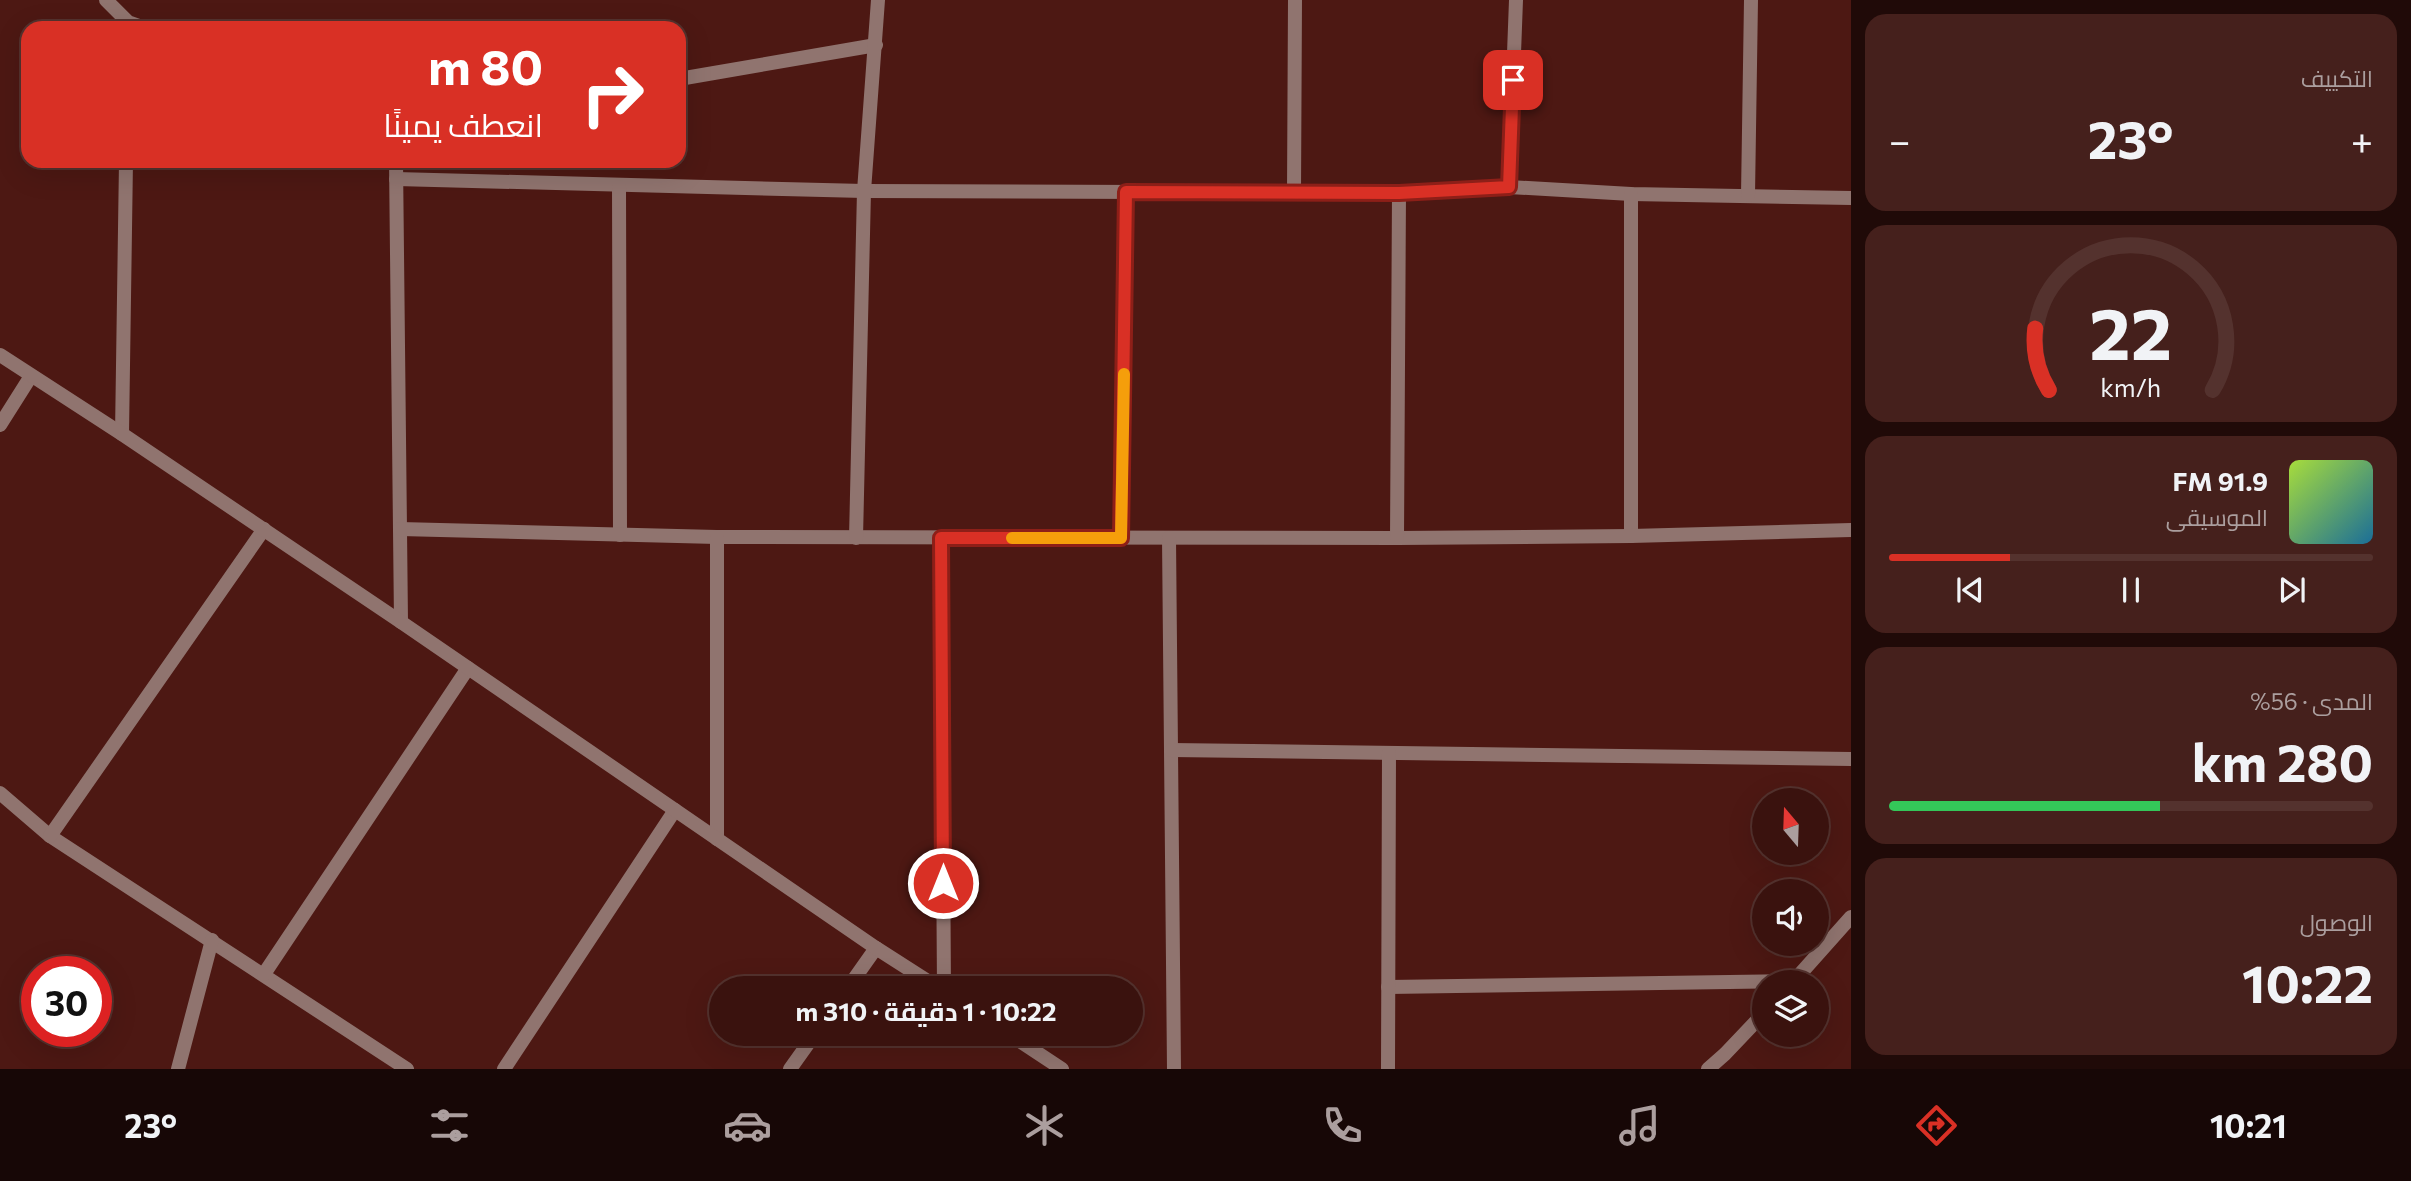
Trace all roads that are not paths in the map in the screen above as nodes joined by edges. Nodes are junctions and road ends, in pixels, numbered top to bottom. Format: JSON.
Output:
{"nodes":[{"id":1,"x":106,"y":0,"type":"edge"},
{"id":2,"x":878,"y":0,"type":"edge"},
{"id":3,"x":1295,"y":0,"type":"edge"},
{"id":4,"x":1516,"y":0,"type":"edge"},
{"id":5,"x":1751,"y":0,"type":"edge"},
{"id":6,"x":124,"y":21,"type":"edge"},
{"id":7,"x":876,"y":45,"type":"junction"},
{"id":8,"x":686,"y":78,"type":"edge"},
{"id":9,"x":126,"y":168,"type":"edge"},
{"id":10,"x":396,"y":168,"type":"edge"},
{"id":11,"x":396,"y":179,"type":"junction"},
{"id":12,"x":619,"y":187,"type":"junction"},
{"id":13,"x":1509,"y":187,"type":"junction"},
{"id":14,"x":864,"y":191,"type":"junction"},
{"id":15,"x":1126,"y":192,"type":"junction"},
{"id":16,"x":1294,"y":192,"type":"junction"},
{"id":17,"x":1399,"y":193,"type":"junction"},
{"id":18,"x":1631,"y":194,"type":"junction"},
{"id":19,"x":1748,"y":195,"type":"junction"},
{"id":20,"x":1851,"y":198,"type":"edge"},
{"id":21,"x":0,"y":355,"type":"edge"},
{"id":22,"x":31,"y":376,"type":"junction"},
{"id":23,"x":0,"y":425,"type":"edge"},
{"id":24,"x":122,"y":434,"type":"junction"},
{"id":25,"x":264,"y":529,"type":"junction"},
{"id":26,"x":400,"y":529,"type":"junction"},
{"id":27,"x":1851,"y":530,"type":"edge"},
{"id":28,"x":620,"y":535,"type":"junction"},
{"id":29,"x":1631,"y":536,"type":"junction"},
{"id":30,"x":718,"y":537,"type":"junction"},
{"id":31,"x":856,"y":538,"type":"junction"},
{"id":32,"x":941,"y":538,"type":"junction"},
{"id":33,"x":1121,"y":538,"type":"junction"},
{"id":34,"x":1169,"y":538,"type":"junction"},
{"id":35,"x":1397,"y":538,"type":"junction"},
{"id":36,"x":401,"y":622,"type":"junction"},
{"id":37,"x":468,"y":668,"type":"junction"},
{"id":38,"x":1171,"y":750,"type":"junction"},
{"id":39,"x":1389,"y":753,"type":"junction"},
{"id":40,"x":1851,"y":759,"type":"edge"},
{"id":41,"x":0,"y":793,"type":"edge"},
{"id":42,"x":675,"y":810,"type":"junction"},
{"id":43,"x":50,"y":836,"type":"junction"},
{"id":44,"x":717,"y":839,"type":"junction"},
{"id":45,"x":1851,"y":917,"type":"edge"},
{"id":46,"x":212,"y":940,"type":"junction"},
{"id":47,"x":876,"y":948,"type":"junction"},
{"id":48,"x":1804,"y":970,"type":"edge"},
{"id":49,"x":264,"y":974,"type":"junction"},
{"id":50,"x":856,"y":976,"type":"edge"},
{"id":51,"x":921,"y":976,"type":"edge"},
{"id":52,"x":942,"y":976,"type":"edge"},
{"id":53,"x":1752,"y":982,"type":"edge"},
{"id":54,"x":1388,"y":987,"type":"junction"},
{"id":55,"x":1752,"y":1025,"type":"edge"},
{"id":56,"x":806,"y":1046,"type":"edge"},
{"id":57,"x":1027,"y":1046,"type":"edge"},
{"id":58,"x":178,"y":1069,"type":"edge"},
{"id":59,"x":407,"y":1069,"type":"edge"},
{"id":60,"x":504,"y":1069,"type":"edge"},
{"id":61,"x":790,"y":1069,"type":"edge"},
{"id":62,"x":1062,"y":1069,"type":"edge"},
{"id":63,"x":1174,"y":1069,"type":"edge"},
{"id":64,"x":1388,"y":1069,"type":"edge"},
{"id":65,"x":1708,"y":1069,"type":"edge"}],
"edges":[{"from":1,"to":6,"type":"street"},
{"from":2,"to":7,"type":"street"},
{"from":3,"to":16,"type":"street"},
{"from":4,"to":13,"type":"street"},
{"from":5,"to":19,"type":"street"},
{"from":7,"to":8,"type":"street"},
{"from":7,"to":14,"type":"street"},
{"from":9,"to":24,"type":"street"},
{"from":10,"to":11,"type":"street"},
{"from":11,"to":12,"type":"street"},
{"from":11,"to":26,"type":"street"},
{"from":12,"to":14,"type":"street"},
{"from":12,"to":28,"type":"street"},
{"from":13,"to":17,"type":"street"},
{"from":13,"to":18,"type":"street"},
{"from":14,"to":15,"type":"street"},
{"from":14,"to":31,"type":"street"},
{"from":15,"to":16,"type":"street"},
{"from":15,"to":33,"type":"street"},
{"from":16,"to":17,"type":"street"},
{"from":17,"to":35,"type":"street"},
{"from":18,"to":19,"type":"street"},
{"from":18,"to":29,"type":"street"},
{"from":19,"to":20,"type":"street"},
{"from":21,"to":22,"type":"street"},
{"from":22,"to":23,"type":"street"},
{"from":22,"to":24,"type":"street"},
{"from":24,"to":25,"type":"street"},
{"from":25,"to":36,"type":"street"},
{"from":25,"to":43,"type":"street"},
{"from":26,"to":28,"type":"street"},
{"from":26,"to":36,"type":"street"},
{"from":27,"to":29,"type":"street"},
{"from":28,"to":30,"type":"street"},
{"from":29,"to":35,"type":"street"},
{"from":30,"to":31,"type":"street"},
{"from":30,"to":44,"type":"street"},
{"from":31,"to":32,"type":"street"},
{"from":32,"to":33,"type":"street"},
{"from":32,"to":52,"type":"street"},
{"from":33,"to":34,"type":"street"},
{"from":34,"to":35,"type":"street"},
{"from":34,"to":38,"type":"street"},
{"from":36,"to":37,"type":"street"},
{"from":37,"to":42,"type":"street"},
{"from":37,"to":49,"type":"street"},
{"from":38,"to":39,"type":"street"},
{"from":38,"to":63,"type":"street"},
{"from":39,"to":40,"type":"street"},
{"from":39,"to":54,"type":"street"},
{"from":41,"to":43,"type":"street"},
{"from":42,"to":44,"type":"street"},
{"from":42,"to":60,"type":"street"},
{"from":43,"to":46,"type":"street"},
{"from":44,"to":47,"type":"street"},
{"from":45,"to":48,"type":"street"},
{"from":46,"to":49,"type":"street"},
{"from":46,"to":58,"type":"street"},
{"from":47,"to":50,"type":"street"},
{"from":47,"to":51,"type":"street"},
{"from":49,"to":59,"type":"street"},
{"from":53,"to":54,"type":"street"},
{"from":54,"to":64,"type":"street"},
{"from":55,"to":65,"type":"street"},
{"from":56,"to":61,"type":"street"},
{"from":57,"to":62,"type":"street"}]}
